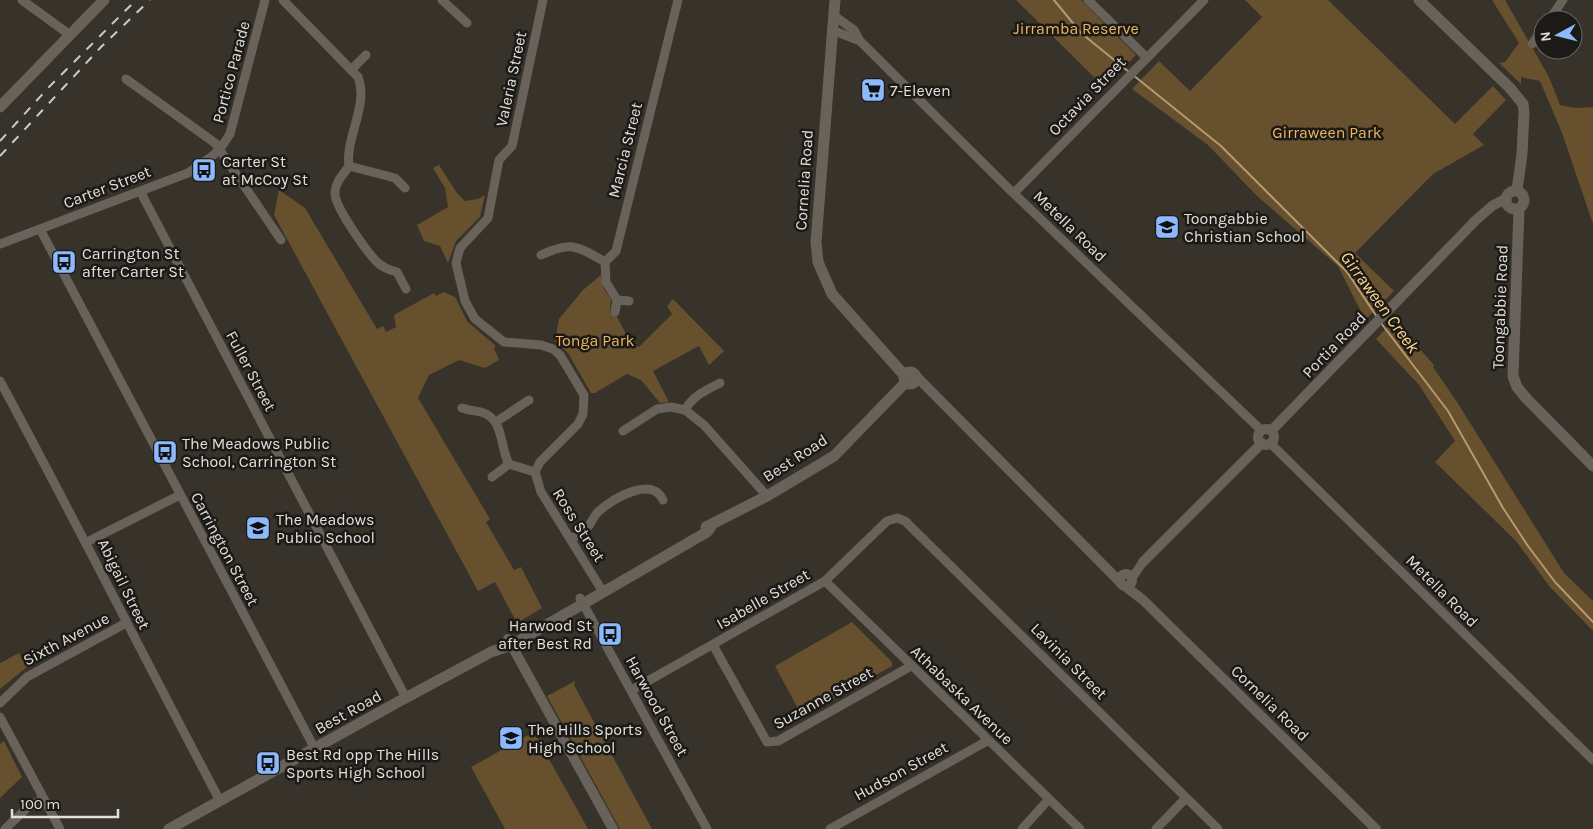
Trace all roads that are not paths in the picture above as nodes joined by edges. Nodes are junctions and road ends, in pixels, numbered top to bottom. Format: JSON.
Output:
{"nodes":[{"id":1,"x":22,"y":0,"type":"edge"},
{"id":2,"x":104,"y":0,"type":"edge"},
{"id":3,"x":266,"y":0,"type":"edge"},
{"id":4,"x":283,"y":0,"type":"edge"},
{"id":5,"x":442,"y":0,"type":"edge"},
{"id":6,"x":542,"y":0,"type":"edge"},
{"id":7,"x":678,"y":0,"type":"edge"},
{"id":8,"x":835,"y":0,"type":"edge"},
{"id":9,"x":1088,"y":0,"type":"edge"},
{"id":10,"x":1204,"y":0,"type":"edge"},
{"id":11,"x":1419,"y":0,"type":"edge"},
{"id":12,"x":834,"y":15,"type":"junction"},
{"id":13,"x":466,"y":24,"type":"dead end"},
{"id":14,"x":832,"y":30,"type":"junction"},
{"id":15,"x":70,"y":35,"type":"junction"},
{"id":16,"x":860,"y":41,"type":"junction"},
{"id":17,"x":366,"y":55,"type":"dead end"},
{"id":18,"x":1147,"y":58,"type":"junction"},
{"id":19,"x":351,"y":70,"type":"junction"},
{"id":20,"x":126,"y":78,"type":"dead end"},
{"id":21,"x":0,"y":107,"type":"edge"},
{"id":22,"x":220,"y":149,"type":"junction"},
{"id":23,"x":349,"y":166,"type":"junction"},
{"id":24,"x":405,"y":188,"type":"dead end"},
{"id":25,"x":1516,"y":190,"type":"junction"},
{"id":26,"x":140,"y":191,"type":"junction"},
{"id":27,"x":1014,"y":193,"type":"junction"},
{"id":28,"x":1505,"y":199,"type":"junction"},
{"id":29,"x":1519,"y":209,"type":"junction"},
{"id":30,"x":40,"y":229,"type":"junction"},
{"id":31,"x":281,"y":240,"type":"dead end"},
{"id":32,"x":0,"y":244,"type":"edge"},
{"id":33,"x":541,"y":255,"type":"dead end"},
{"id":34,"x":605,"y":262,"type":"junction"},
{"id":35,"x":406,"y":290,"type":"dead end"},
{"id":36,"x":617,"y":300,"type":"junction"},
{"id":37,"x":629,"y":301,"type":"dead end"},
{"id":38,"x":615,"y":312,"type":"dead end"},
{"id":39,"x":910,"y":378,"type":"junction"},
{"id":40,"x":0,"y":381,"type":"edge"},
{"id":41,"x":720,"y":383,"type":"dead end"},
{"id":42,"x":528,"y":400,"type":"dead end"},
{"id":43,"x":462,"y":408,"type":"dead end"},
{"id":44,"x":685,"y":410,"type":"junction"},
{"id":45,"x":496,"y":422,"type":"junction"},
{"id":46,"x":623,"y":431,"type":"dead end"},
{"id":47,"x":1266,"y":431,"type":"junction"},
{"id":48,"x":1266,"y":443,"type":"junction"},
{"id":49,"x":509,"y":464,"type":"junction"},
{"id":50,"x":1593,"y":466,"type":"edge"},
{"id":51,"x":535,"y":472,"type":"junction"},
{"id":52,"x":492,"y":477,"type":"dead end"},
{"id":53,"x":180,"y":495,"type":"junction"},
{"id":54,"x":767,"y":496,"type":"junction"},
{"id":55,"x":662,"y":500,"type":"dead end"},
{"id":56,"x":897,"y":518,"type":"joint"},
{"id":57,"x":571,"y":539,"type":"junction"},
{"id":58,"x":87,"y":542,"type":"junction"},
{"id":59,"x":1144,"y":562,"type":"joint"},
{"id":60,"x":1127,"y":579,"type":"junction"},
{"id":61,"x":824,"y":582,"type":"junction"},
{"id":62,"x":602,"y":589,"type":"junction"},
{"id":63,"x":581,"y":600,"type":"junction"},
{"id":64,"x":126,"y":624,"type":"junction"},
{"id":65,"x":510,"y":642,"type":"junction"},
{"id":66,"x":713,"y":645,"type":"junction"},
{"id":67,"x":911,"y":666,"type":"junction"},
{"id":68,"x":632,"y":690,"type":"junction"},
{"id":69,"x":406,"y":698,"type":"junction"},
{"id":70,"x":0,"y":704,"type":"edge"},
{"id":71,"x":0,"y":716,"type":"edge"},
{"id":72,"x":988,"y":741,"type":"junction"},
{"id":73,"x":315,"y":749,"type":"junction"},
{"id":74,"x":1593,"y":760,"type":"edge"},
{"id":75,"x":1186,"y":798,"type":"junction"},
{"id":76,"x":43,"y":799,"type":"junction"},
{"id":77,"x":1049,"y":799,"type":"junction"},
{"id":78,"x":220,"y":802,"type":"junction"},
{"id":79,"x":5,"y":829,"type":"edge"},
{"id":80,"x":60,"y":829,"type":"edge"},
{"id":81,"x":169,"y":829,"type":"edge"},
{"id":82,"x":613,"y":829,"type":"edge"},
{"id":83,"x":707,"y":829,"type":"edge"},
{"id":84,"x":830,"y":829,"type":"edge"},
{"id":85,"x":1022,"y":829,"type":"edge"},
{"id":86,"x":1080,"y":829,"type":"edge"},
{"id":87,"x":1156,"y":829,"type":"edge"},
{"id":88,"x":1218,"y":829,"type":"edge"},
{"id":89,"x":1376,"y":829,"type":"edge"}],
"edges":[{"from":1,"to":15,"type":"street"},
{"from":2,"to":15,"type":"main road"},
{"from":3,"to":22,"type":"street","name":"Portico Parade"},
{"from":4,"to":19,"type":"street"},
{"from":5,"to":13,"type":"street"},
{"from":6,"to":51,"type":"street","name":"Valeria Street"},
{"from":7,"to":34,"type":"street","name":"Marcia Street"},
{"from":8,"to":12,"type":"main road","name":"Cornelia Road"},
{"from":9,"to":18,"type":"street"},
{"from":10,"to":18,"type":"street","name":"Octavia Street"},
{"from":11,"to":25,"type":"main road"},
{"from":12,"to":14,"type":"main road","name":"Cornelia Road"},
{"from":12,"to":16,"type":"street","name":"Metella Road"},
{"from":14,"to":16,"type":"street","name":"Metella Road"},
{"from":14,"to":39,"type":"main road","name":"Cornelia Road"},
{"from":15,"to":21,"type":"main road"},
{"from":16,"to":27,"type":"street","name":"Metella Road"},
{"from":17,"to":19,"type":"street"},
{"from":18,"to":27,"type":"street","name":"Octavia Street"},
{"from":19,"to":23,"type":"street"},
{"from":20,"to":22,"type":"street"},
{"from":22,"to":26,"type":"street","name":"Carter Street"},
{"from":22,"to":31,"type":"street"},
{"from":23,"to":24,"type":"street"},
{"from":23,"to":35,"type":"street"},
{"from":25,"to":28,"type":"main road"},
{"from":25,"to":29,"type":"main road"},
{"from":26,"to":30,"type":"street","name":"Carter Street"},
{"from":26,"to":69,"type":"street","name":"Fuller Street"},
{"from":27,"to":47,"type":"street","name":"Metella Road"},
{"from":28,"to":29,"type":"main road"},
{"from":28,"to":47,"type":"street","name":"Portia Road"},
{"from":29,"to":50,"type":"main road","name":"Toongabbie Road"},
{"from":30,"to":32,"type":"street","name":"Carter Street"},
{"from":30,"to":53,"type":"street","name":"Carrington Street"},
{"from":33,"to":34,"type":"street"},
{"from":34,"to":36,"type":"street"},
{"from":36,"to":37,"type":"street"},
{"from":36,"to":38,"type":"street"},
{"from":39,"to":54,"type":"main road","name":"Best Road"},
{"from":39,"to":60,"type":"street","name":"Cornelia Road"},
{"from":40,"to":58,"type":"street","name":"Abigail Street"},
{"from":41,"to":44,"type":"street"},
{"from":42,"to":45,"type":"street"},
{"from":43,"to":45,"type":"street"},
{"from":44,"to":46,"type":"street"},
{"from":44,"to":54,"type":"street"},
{"from":45,"to":49,"type":"street"},
{"from":47,"to":48,"type":"street"},
{"from":48,"to":59,"type":"street"},
{"from":48,"to":74,"type":"street","name":"Metella Road"},
{"from":49,"to":51,"type":"street"},
{"from":49,"to":52,"type":"street"},
{"from":51,"to":57,"type":"street","name":"Ross Street"},
{"from":53,"to":58,"type":"street"},
{"from":53,"to":73,"type":"street","name":"Carrington Street"},
{"from":54,"to":62,"type":"main road","name":"Best Road"},
{"from":55,"to":57,"type":"street"},
{"from":56,"to":61,"type":"street","name":"Isabelle Street"},
{"from":56,"to":75,"type":"street","name":"Lavinia Street"},
{"from":57,"to":62,"type":"street","name":"Ross Street"},
{"from":58,"to":64,"type":"street","name":"Abigail Street"},
{"from":59,"to":60,"type":"street"},
{"from":60,"to":89,"type":"street","name":"Cornelia Road"},
{"from":61,"to":66,"type":"street","name":"Isabelle Street"},
{"from":61,"to":67,"type":"street","name":"Athabaska Avenue"},
{"from":62,"to":63,"type":"main road","name":"Best Road"},
{"from":63,"to":65,"type":"main road","name":"Best Road"},
{"from":63,"to":68,"type":"street","name":"Harwood Street"},
{"from":64,"to":70,"type":"street","name":"Sixth Avenue"},
{"from":64,"to":78,"type":"street","name":"Abigail Street"},
{"from":65,"to":69,"type":"main road","name":"Best Road"},
{"from":65,"to":82,"type":"street"},
{"from":66,"to":67,"type":"street","name":"Suzanne Street"},
{"from":66,"to":68,"type":"street","name":"Isabelle Street"},
{"from":67,"to":72,"type":"street","name":"Athabaska Avenue"},
{"from":68,"to":83,"type":"street","name":"Harwood Street"},
{"from":69,"to":73,"type":"main road","name":"Best Road"},
{"from":71,"to":76,"type":"street"},
{"from":72,"to":77,"type":"street","name":"Athabaska Avenue"},
{"from":72,"to":84,"type":"street","name":"Hudson Street"},
{"from":73,"to":78,"type":"main road","name":"Best Road"},
{"from":75,"to":87,"type":"street"},
{"from":75,"to":88,"type":"street","name":"Lavinia Street"},
{"from":76,"to":79,"type":"street"},
{"from":76,"to":80,"type":"street"},
{"from":77,"to":85,"type":"street"},
{"from":77,"to":86,"type":"street","name":"Athabaska Avenue"},
{"from":78,"to":81,"type":"main road","name":"Best Road"}]}
